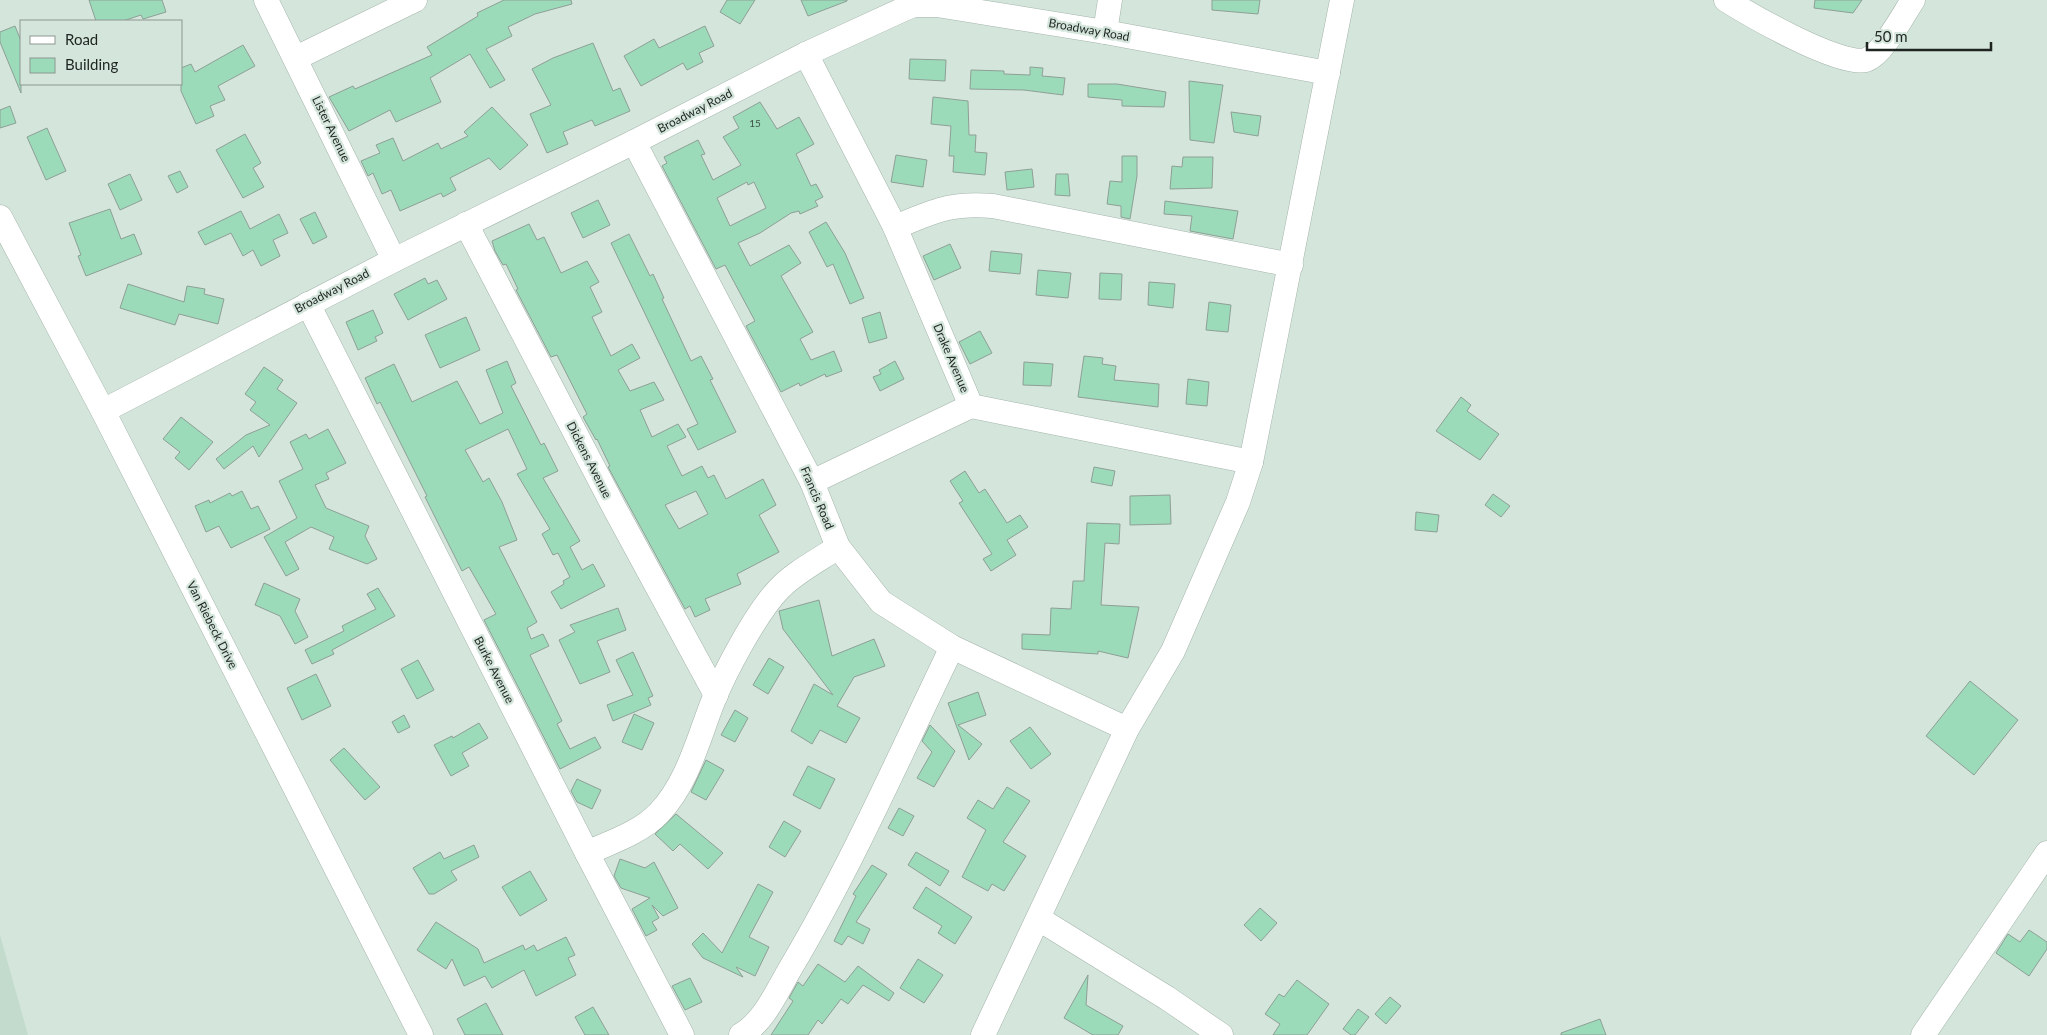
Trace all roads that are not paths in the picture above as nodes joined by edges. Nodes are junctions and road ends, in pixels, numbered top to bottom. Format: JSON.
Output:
{"nodes":[{"id":1,"x":266,"y":0,"type":"edge"},
{"id":2,"x":415,"y":0,"type":"edge"},
{"id":3,"x":1110,"y":0,"type":"edge"},
{"id":4,"x":1342,"y":0,"type":"edge"},
{"id":5,"x":1726,"y":0,"type":"edge"},
{"id":6,"x":1913,"y":0,"type":"edge"},
{"id":7,"x":1105,"y":32,"type":"junction"},
{"id":8,"x":806,"y":54,"type":"junction"},
{"id":9,"x":296,"y":58,"type":"junction"},
{"id":10,"x":1328,"y":73,"type":"junction"},
{"id":11,"x":634,"y":142,"type":"junction"},
{"id":12,"x":0,"y":217,"type":"edge"},
{"id":13,"x":466,"y":224,"type":"junction"},
{"id":14,"x":895,"y":228,"type":"junction"},
{"id":15,"x":394,"y":260,"type":"junction"},
{"id":16,"x":1291,"y":265,"type":"junction"},
{"id":17,"x":308,"y":304,"type":"junction"},
{"id":18,"x":971,"y":406,"type":"junction"},
{"id":19,"x":103,"y":410,"type":"junction"},
{"id":20,"x":1251,"y":462,"type":"junction"},
{"id":21,"x":812,"y":482,"type":"junction"},
{"id":22,"x":838,"y":547,"type":"junction"},
{"id":23,"x":952,"y":648,"type":"junction"},
{"id":24,"x":716,"y":695,"type":"junction"},
{"id":25,"x":1127,"y":729,"type":"junction"},
{"id":26,"x":2047,"y":853,"type":"edge"},
{"id":27,"x":587,"y":854,"type":"junction"},
{"id":28,"x":1039,"y":919,"type":"junction"},
{"id":29,"x":421,"y":1035,"type":"edge"},
{"id":30,"x":682,"y":1035,"type":"edge"},
{"id":31,"x":741,"y":1035,"type":"edge"},
{"id":32,"x":983,"y":1035,"type":"edge"},
{"id":33,"x":1221,"y":1035,"type":"edge"},
{"id":34,"x":1923,"y":1035,"type":"edge"}],
"edges":[{"from":1,"to":9,"type":"street","name":"Lister Avenue"},
{"from":2,"to":9,"type":"street"},
{"from":3,"to":7,"type":"street"},
{"from":4,"to":10,"type":"street"},
{"from":5,"to":6,"type":"street"},
{"from":7,"to":8,"type":"street","name":"Broadway Road"},
{"from":7,"to":10,"type":"street","name":"Broadway Road"},
{"from":8,"to":11,"type":"street","name":"Broadway Road"},
{"from":8,"to":14,"type":"street","name":"Drake Avenue"},
{"from":9,"to":15,"type":"street","name":"Lister Avenue"},
{"from":10,"to":16,"type":"street"},
{"from":11,"to":13,"type":"street","name":"Broadway Road"},
{"from":11,"to":21,"type":"street","name":"Francis Road"},
{"from":12,"to":19,"type":"street","name":"Van Riebeck Drive"},
{"from":13,"to":15,"type":"street","name":"Broadway Road"},
{"from":13,"to":24,"type":"street","name":"Dickens Avenue"},
{"from":14,"to":16,"type":"street"},
{"from":14,"to":18,"type":"street","name":"Drake Avenue"},
{"from":15,"to":17,"type":"street","name":"Broadway Road"},
{"from":16,"to":20,"type":"street"},
{"from":17,"to":19,"type":"street","name":"Broadway Road"},
{"from":17,"to":27,"type":"street","name":"Burke Avenue"},
{"from":18,"to":20,"type":"street","name":"Drake Avenue"},
{"from":18,"to":21,"type":"street"},
{"from":19,"to":29,"type":"street","name":"Van Riebeck Drive"},
{"from":20,"to":25,"type":"street"},
{"from":21,"to":22,"type":"street","name":"Francis Road"},
{"from":22,"to":23,"type":"street","name":"Francis Road"},
{"from":22,"to":24,"type":"street"},
{"from":23,"to":25,"type":"street","name":"Francis Road"},
{"from":23,"to":31,"type":"street"},
{"from":24,"to":27,"type":"street"},
{"from":25,"to":28,"type":"street"},
{"from":26,"to":34,"type":"street"},
{"from":27,"to":30,"type":"street","name":"Burke Avenue"},
{"from":28,"to":32,"type":"street"},
{"from":28,"to":33,"type":"street"}]}
